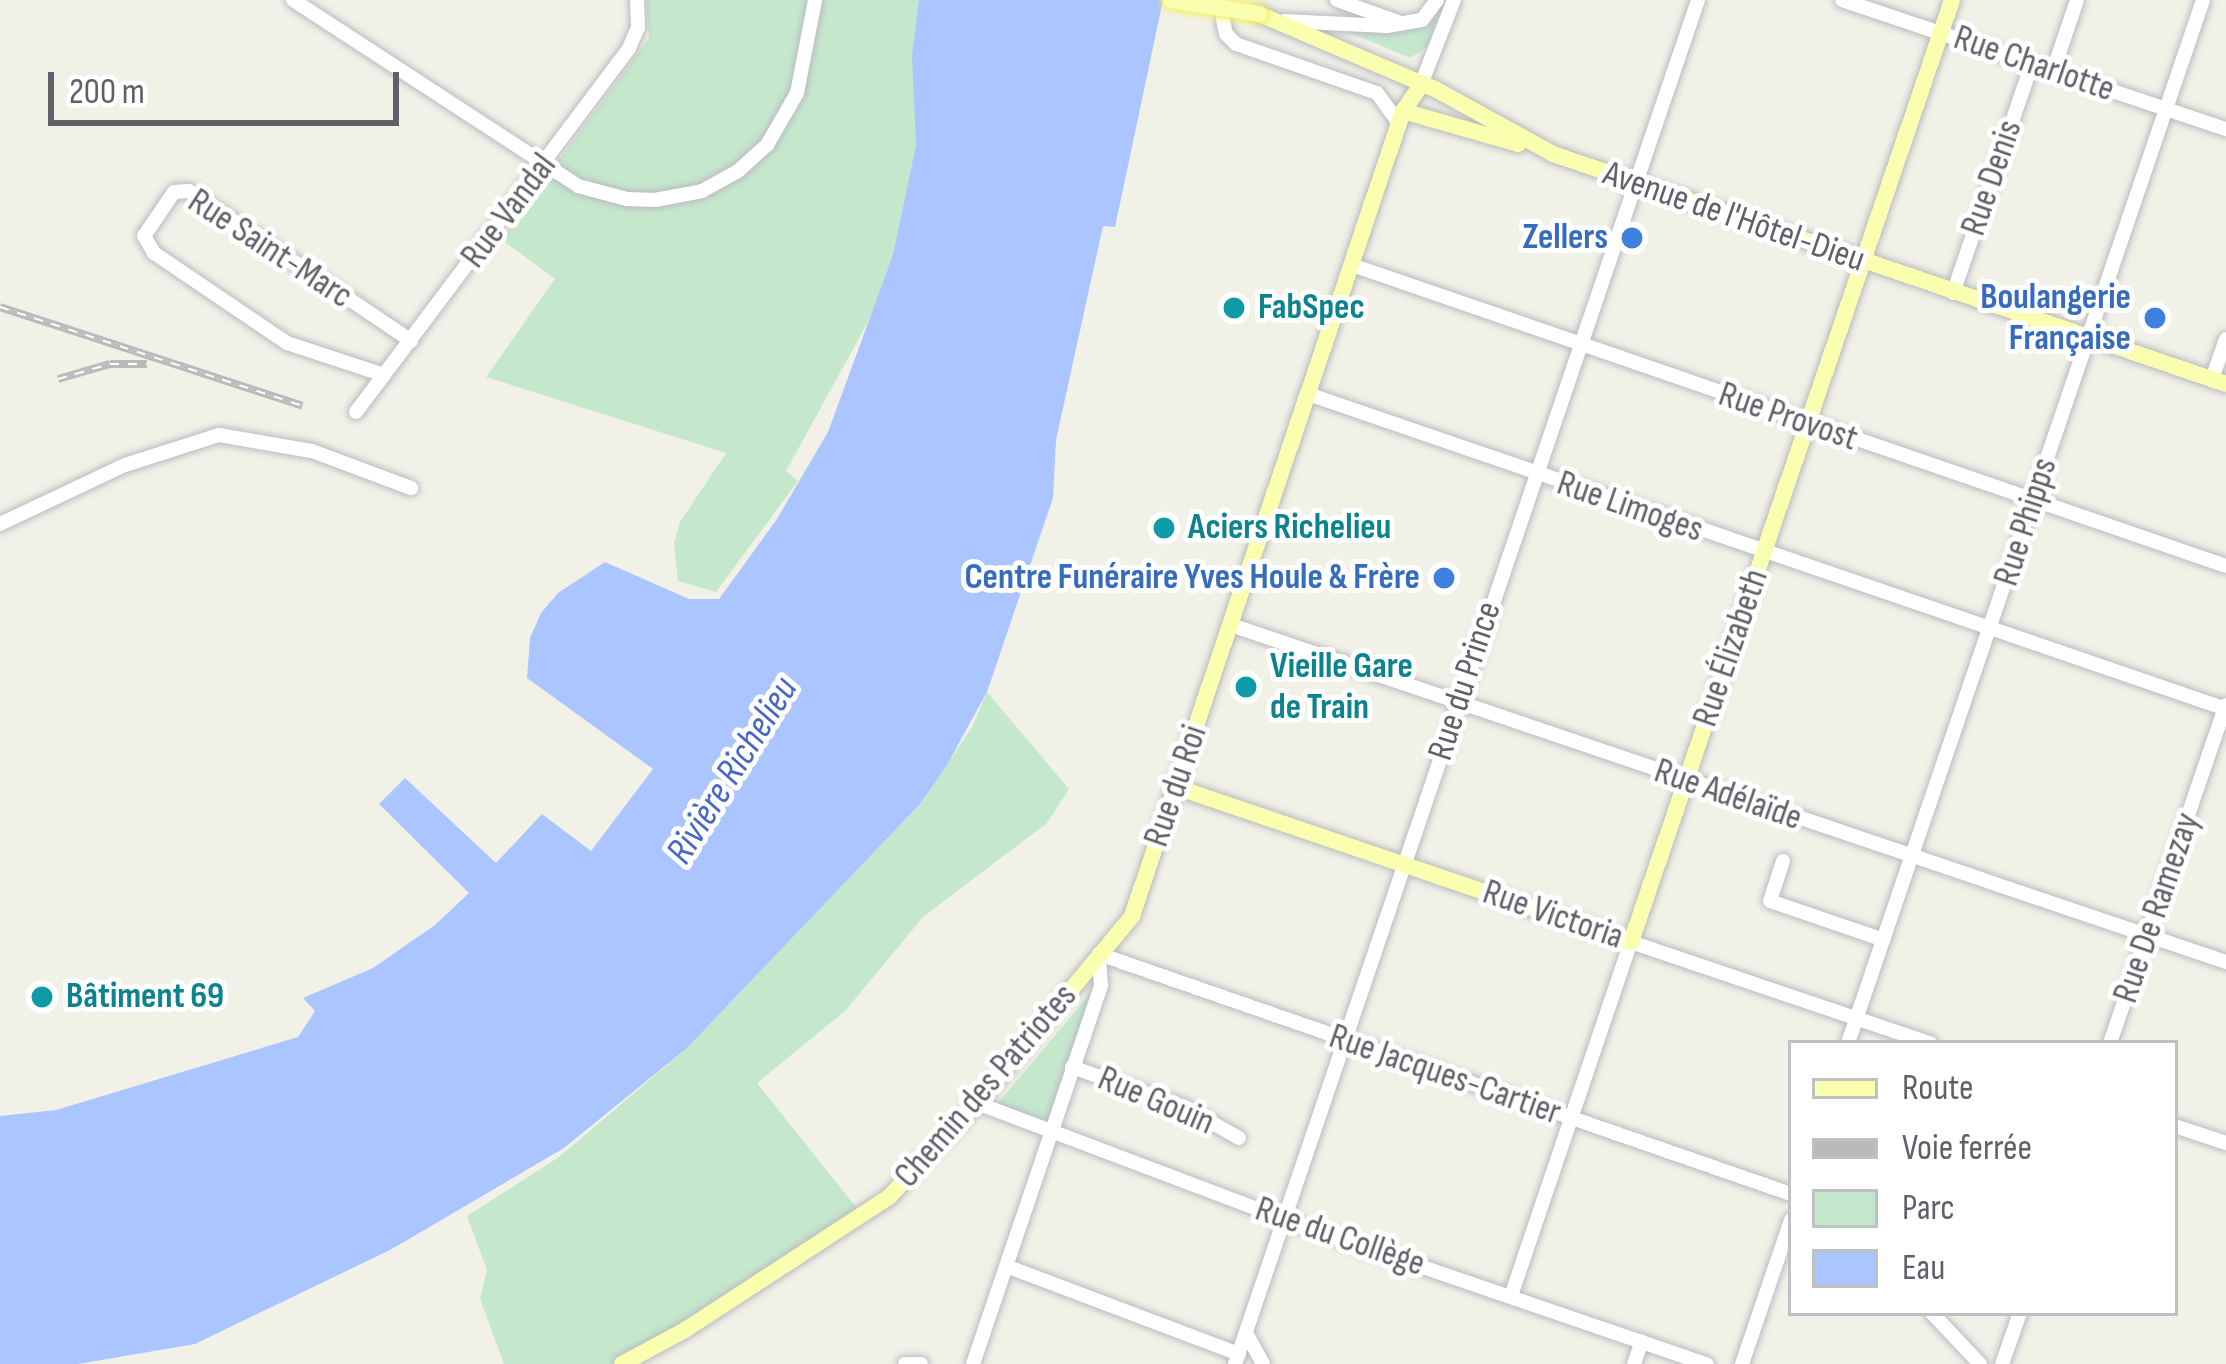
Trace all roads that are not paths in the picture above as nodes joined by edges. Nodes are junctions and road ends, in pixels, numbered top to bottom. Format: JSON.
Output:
{"nodes":[{"id":1,"x":293,"y":0,"type":"edge"},
{"id":2,"x":637,"y":0,"type":"edge"},
{"id":3,"x":815,"y":0,"type":"edge"},
{"id":4,"x":1171,"y":0,"type":"edge"},
{"id":5,"x":1337,"y":0,"type":"edge"},
{"id":6,"x":1437,"y":0,"type":"edge"},
{"id":7,"x":1454,"y":0,"type":"edge"},
{"id":8,"x":1698,"y":0,"type":"edge"},
{"id":9,"x":1842,"y":0,"type":"edge"},
{"id":10,"x":1952,"y":0,"type":"edge"},
{"id":11,"x":2078,"y":0,"type":"edge"},
{"id":12,"x":2203,"y":0,"type":"edge"},
{"id":13,"x":1223,"y":19,"type":"dead end"},
{"id":14,"x":1284,"y":21,"type":"junction"},
{"id":15,"x":1401,"y":23,"type":"junction"},
{"id":16,"x":1941,"y":33,"type":"junction"},
{"id":17,"x":2032,"y":64,"type":"junction"},
{"id":18,"x":2054,"y":71,"type":"junction"},
{"id":19,"x":1420,"y":87,"type":"junction"},
{"id":20,"x":2166,"y":109,"type":"junction"},
{"id":21,"x":1401,"y":117,"type":"junction"},
{"id":22,"x":2226,"y":129,"type":"edge"},
{"id":23,"x":1534,"y":144,"type":"junction"},
{"id":24,"x":545,"y":164,"type":"junction"},
{"id":25,"x":1634,"y":182,"type":"junction"},
{"id":26,"x":1864,"y":262,"type":"junction"},
{"id":27,"x":1352,"y":265,"type":"junction"},
{"id":28,"x":1953,"y":292,"type":"junction"},
{"id":29,"x":2088,"y":338,"type":"junction"},
{"id":30,"x":2226,"y":339,"type":"edge"},
{"id":31,"x":411,"y":341,"type":"junction"},
{"id":32,"x":1580,"y":346,"type":"junction"},
{"id":33,"x":384,"y":375,"type":"junction"},
{"id":34,"x":2219,"y":382,"type":"edge"},
{"id":35,"x":1308,"y":394,"type":"junction"},
{"id":36,"x":356,"y":412,"type":"dead end"},
{"id":37,"x":1809,"y":424,"type":"junction"},
{"id":38,"x":1537,"y":475,"type":"junction"},
{"id":39,"x":411,"y":488,"type":"dead end"},
{"id":40,"x":2033,"y":500,"type":"junction"},
{"id":41,"x":0,"y":524,"type":"edge"},
{"id":42,"x":1764,"y":552,"type":"junction"},
{"id":43,"x":2226,"y":566,"type":"edge"},
{"id":44,"x":1231,"y":625,"type":"junction"},
{"id":45,"x":1991,"y":628,"type":"junction"},
{"id":46,"x":1456,"y":701,"type":"junction"},
{"id":47,"x":2226,"y":708,"type":"edge"},
{"id":48,"x":1685,"y":781,"type":"junction"},
{"id":49,"x":1176,"y":788,"type":"junction"},
{"id":50,"x":1913,"y":857,"type":"junction"},
{"id":51,"x":1783,"y":861,"type":"dead end"},
{"id":52,"x":1404,"y":864,"type":"junction"},
{"id":53,"x":2148,"y":936,"type":"junction"},
{"id":54,"x":1884,"y":940,"type":"junction"},
{"id":55,"x":1631,"y":942,"type":"junction"},
{"id":56,"x":1100,"y":954,"type":"junction"},
{"id":57,"x":2226,"y":962,"type":"edge"},
{"id":58,"x":1858,"y":1019,"type":"junction"},
{"id":59,"x":1345,"y":1040,"type":"junction"},
{"id":60,"x":1849,"y":1040,"type":"edge"},
{"id":61,"x":1921,"y":1040,"type":"edge"},
{"id":62,"x":2111,"y":1040,"type":"edge"},
{"id":63,"x":1072,"y":1067,"type":"junction"},
{"id":64,"x":976,"y":1103,"type":"junction"},
{"id":65,"x":1570,"y":1119,"type":"junction"},
{"id":66,"x":2178,"y":1127,"type":"edge"},
{"id":67,"x":1049,"y":1133,"type":"junction"},
{"id":68,"x":1239,"y":1138,"type":"dead end"},
{"id":69,"x":2226,"y":1143,"type":"edge"},
{"id":70,"x":1788,"y":1193,"type":"edge"},
{"id":71,"x":1285,"y":1219,"type":"junction"},
{"id":72,"x":1788,"y":1229,"type":"edge"},
{"id":73,"x":1006,"y":1266,"type":"junction"},
{"id":74,"x":1511,"y":1296,"type":"junction"},
{"id":75,"x":1935,"y":1316,"type":"edge"},
{"id":76,"x":2019,"y":1316,"type":"edge"},
{"id":77,"x":1246,"y":1334,"type":"junction"},
{"id":78,"x":1642,"y":1341,"type":"junction"},
{"id":79,"x":1237,"y":1359,"type":"edge"},
{"id":80,"x":622,"y":1364,"type":"edge"},
{"id":81,"x":905,"y":1364,"type":"edge"},
{"id":82,"x":921,"y":1364,"type":"edge"},
{"id":83,"x":973,"y":1364,"type":"edge"},
{"id":84,"x":1263,"y":1364,"type":"edge"},
{"id":85,"x":1634,"y":1364,"type":"edge"},
{"id":86,"x":1707,"y":1364,"type":"edge"},
{"id":87,"x":1742,"y":1364,"type":"edge"},
{"id":88,"x":1980,"y":1364,"type":"edge"},
{"id":89,"x":2002,"y":1364,"type":"edge"}],
"edges":[{"from":1,"to":24,"type":"street"},
{"from":2,"to":24,"type":"street","name":"Rue Vandal"},
{"from":3,"to":24,"type":"street"},
{"from":4,"to":14,"type":"main road","name":"Avenue de l'Hôtel-Dieu","bridge":true},
{"from":5,"to":15,"type":"street"},
{"from":6,"to":15,"type":"street"},
{"from":7,"to":19,"type":"street","name":"Rue du Roi"},
{"from":8,"to":25,"type":"street","name":"Rue du Prince"},
{"from":9,"to":16,"type":"street","name":"Rue Charlotte"},
{"from":10,"to":16,"type":"main road","name":"Rue Élizabeth"},
{"from":11,"to":18,"type":"street"},
{"from":12,"to":20,"type":"street","name":"Rue Phipps"},
{"from":13,"to":21,"type":"street"},
{"from":14,"to":15,"type":"street"},
{"from":14,"to":19,"type":"main road","name":"Avenue de l'Hôtel-Dieu"},
{"from":16,"to":17,"type":"street","name":"Rue Charlotte"},
{"from":16,"to":26,"type":"main road","name":"Rue Élizabeth"},
{"from":17,"to":18,"type":"street","name":"Rue Charlotte"},
{"from":17,"to":28,"type":"street","name":"Rue Denis"},
{"from":18,"to":20,"type":"street","name":"Rue Charlotte"},
{"from":19,"to":21,"type":"main road","name":"Rue du Roi"},
{"from":19,"to":23,"type":"main road","name":"Avenue de l'Hôtel-Dieu"},
{"from":20,"to":22,"type":"street","name":"Rue Charlotte"},
{"from":20,"to":29,"type":"street","name":"Rue Phipps"},
{"from":21,"to":23,"type":"main road"},
{"from":21,"to":27,"type":"main road","name":"Rue du Roi"},
{"from":23,"to":25,"type":"main road","name":"Avenue de l'Hôtel-Dieu"},
{"from":24,"to":31,"type":"street","name":"Rue Vandal"},
{"from":25,"to":26,"type":"main road","name":"Avenue de l'Hôtel-Dieu"},
{"from":25,"to":32,"type":"street","name":"Rue du Prince"},
{"from":26,"to":28,"type":"main road","name":"Avenue de l'Hôtel-Dieu"},
{"from":26,"to":37,"type":"main road","name":"Rue Élizabeth"},
{"from":27,"to":32,"type":"street","name":"Rue Provost"},
{"from":27,"to":35,"type":"main road","name":"Rue du Roi"},
{"from":28,"to":29,"type":"main road","name":"Avenue de l'Hôtel-Dieu"},
{"from":29,"to":34,"type":"main road","name":"Avenue de l'Hôtel-Dieu"},
{"from":29,"to":40,"type":"street","name":"Rue Phipps"},
{"from":30,"to":34,"type":"street"},
{"from":31,"to":33,"type":"street","name":"Rue Vandal"},
{"from":31,"to":33,"type":"street","name":"Rue Saint-Marc"},
{"from":32,"to":37,"type":"street","name":"Rue Provost"},
{"from":32,"to":38,"type":"street","name":"Rue du Prince"},
{"from":33,"to":36,"type":"street","name":"Rue Vandal"},
{"from":35,"to":38,"type":"street","name":"Rue Limoges"},
{"from":35,"to":44,"type":"main road","name":"Rue du Roi"},
{"from":37,"to":40,"type":"street","name":"Rue Provost"},
{"from":37,"to":42,"type":"main road","name":"Rue Élizabeth"},
{"from":38,"to":42,"type":"street","name":"Rue Limoges"},
{"from":38,"to":46,"type":"street","name":"Rue du Prince"},
{"from":39,"to":41,"type":"street"},
{"from":40,"to":43,"type":"street","name":"Rue Provost"},
{"from":40,"to":45,"type":"street","name":"Rue Phipps"},
{"from":42,"to":45,"type":"street","name":"Rue Limoges"},
{"from":42,"to":48,"type":"main road","name":"Rue Élizabeth"},
{"from":44,"to":46,"type":"street","name":"Rue Adélaïde"},
{"from":44,"to":49,"type":"main road","name":"Rue du Roi"},
{"from":45,"to":47,"type":"street","name":"Rue Limoges"},
{"from":45,"to":50,"type":"street","name":"Rue Phipps"},
{"from":46,"to":48,"type":"street","name":"Rue Adélaïde"},
{"from":46,"to":52,"type":"street","name":"Rue du Prince"},
{"from":47,"to":53,"type":"street","name":"Rue De Ramezay"},
{"from":48,"to":50,"type":"street","name":"Rue Adélaïde"},
{"from":48,"to":55,"type":"main road","name":"Rue Élizabeth"},
{"from":49,"to":52,"type":"main road","name":"Rue Victoria"},
{"from":49,"to":56,"type":"main road","name":"Rue du Roi"},
{"from":50,"to":53,"type":"street","name":"Rue Adélaïde"},
{"from":50,"to":54,"type":"street","name":"Rue Phipps"},
{"from":51,"to":54,"type":"street"},
{"from":52,"to":55,"type":"main road","name":"Rue Victoria"},
{"from":52,"to":59,"type":"street","name":"Rue du Prince"},
{"from":53,"to":57,"type":"street","name":"Rue Adélaïde"},
{"from":53,"to":62,"type":"street","name":"Rue De Ramezay"},
{"from":54,"to":58,"type":"street","name":"Rue Phipps"},
{"from":55,"to":58,"type":"street","name":"Rue Victoria"},
{"from":55,"to":65,"type":"street","name":"Rue Élizabeth"},
{"from":56,"to":59,"type":"street","name":"Rue Jacques-Cartier"},
{"from":56,"to":63,"type":"street","name":"Rue du Roi"},
{"from":56,"to":64,"type":"main road","name":"Chemin des Patriotes"},
{"from":58,"to":60,"type":"street","name":"Rue Phipps"},
{"from":58,"to":61,"type":"street","name":"Rue Victoria"},
{"from":59,"to":65,"type":"street","name":"Rue Jacques-Cartier"},
{"from":59,"to":71,"type":"street","name":"Rue du Prince"},
{"from":63,"to":67,"type":"street","name":"Rue du Roi"},
{"from":63,"to":68,"type":"street","name":"Rue Gouin"},
{"from":64,"to":67,"type":"street","name":"Rue du Collège"},
{"from":64,"to":80,"type":"main road","name":"Chemin des Patriotes"},
{"from":65,"to":70,"type":"street","name":"Rue Jacques-Cartier"},
{"from":65,"to":74,"type":"street","name":"Rue Élizabeth"},
{"from":66,"to":69,"type":"street"},
{"from":67,"to":71,"type":"street","name":"Rue du Collège"},
{"from":67,"to":73,"type":"street","name":"Rue du Roi"},
{"from":71,"to":74,"type":"street","name":"Rue du Collège"},
{"from":71,"to":77,"type":"street","name":"Rue du Prince"},
{"from":72,"to":87,"type":"street"},
{"from":73,"to":79,"type":"street"},
{"from":73,"to":83,"type":"street","name":"Rue du Roi"},
{"from":74,"to":78,"type":"street","name":"Rue du Collège"},
{"from":75,"to":88,"type":"street"},
{"from":76,"to":89,"type":"street"},
{"from":77,"to":79,"type":"street","name":"Rue du Prince"},
{"from":77,"to":84,"type":"street"},
{"from":78,"to":85,"type":"street"},
{"from":78,"to":86,"type":"street","name":"Rue du Collège"},
{"from":81,"to":82,"type":"street"}]}
